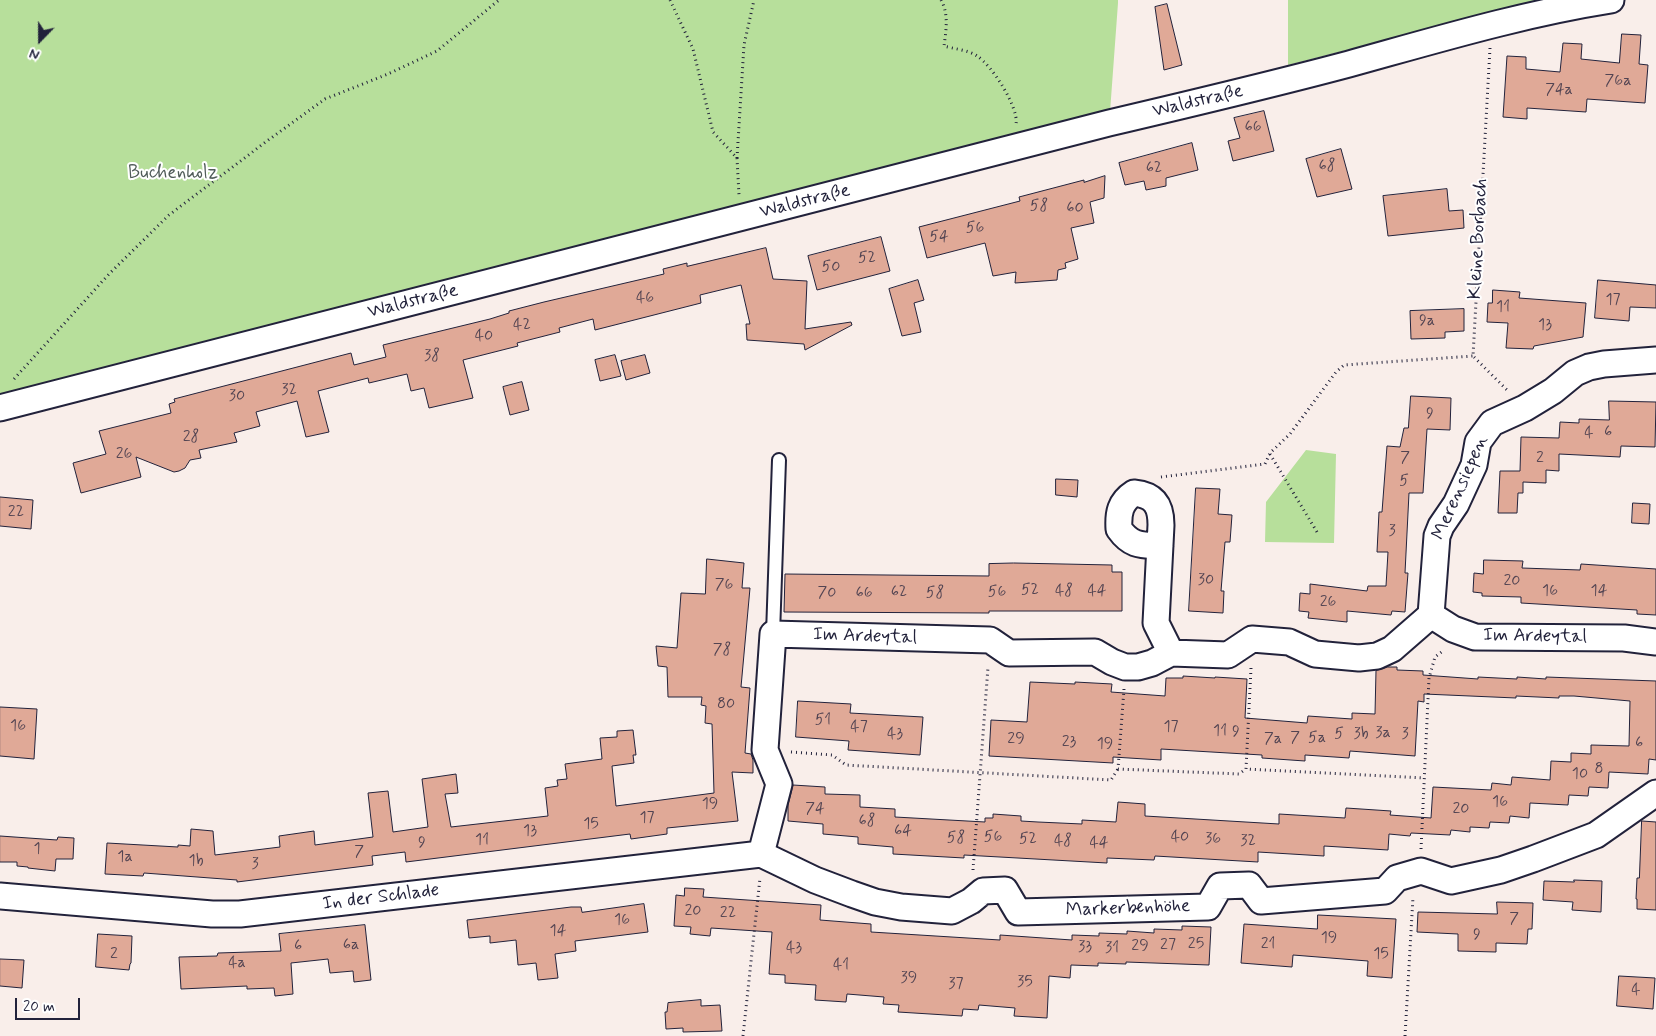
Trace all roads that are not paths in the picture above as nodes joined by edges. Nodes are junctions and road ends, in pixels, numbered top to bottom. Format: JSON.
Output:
{"nodes":[{"id":1,"x":1611,"y":0,"type":"edge"},
{"id":2,"x":1542,"y":6,"type":"edge"},
{"id":3,"x":1656,"y":360,"type":"edge"},
{"id":4,"x":0,"y":408,"type":"edge"},
{"id":5,"x":779,"y":460,"type":"dead end"},
{"id":6,"x":1160,"y":546,"type":"junction"},
{"id":7,"x":1431,"y":615,"type":"junction"},
{"id":8,"x":773,"y":634,"type":"junction"},
{"id":9,"x":1656,"y":642,"type":"edge"},
{"id":10,"x":1171,"y":653,"type":"junction"},
{"id":11,"x":1656,"y":793,"type":"edge"},
{"id":12,"x":761,"y":854,"type":"junction"},
{"id":13,"x":0,"y":896,"type":"edge"}],
"edges":[{"from":1,"to":2,"type":"street","name":"Waldstraße"},
{"from":2,"to":4,"type":"street","name":"Waldstraße"},
{"from":3,"to":7,"type":"street","name":"Merensiepen"},
{"from":5,"to":8,"type":"lane"},
{"from":6,"to":6,"type":"street"},
{"from":6,"to":10,"type":"street"},
{"from":7,"to":9,"type":"street","name":"Im Ardeytal"},
{"from":7,"to":10,"type":"street"},
{"from":8,"to":10,"type":"street","name":"Im Ardeytal"},
{"from":8,"to":12,"type":"street"},
{"from":11,"to":12,"type":"street","name":"Markerbenhöhe"},
{"from":12,"to":13,"type":"street","name":"In der Schlade"}]}
